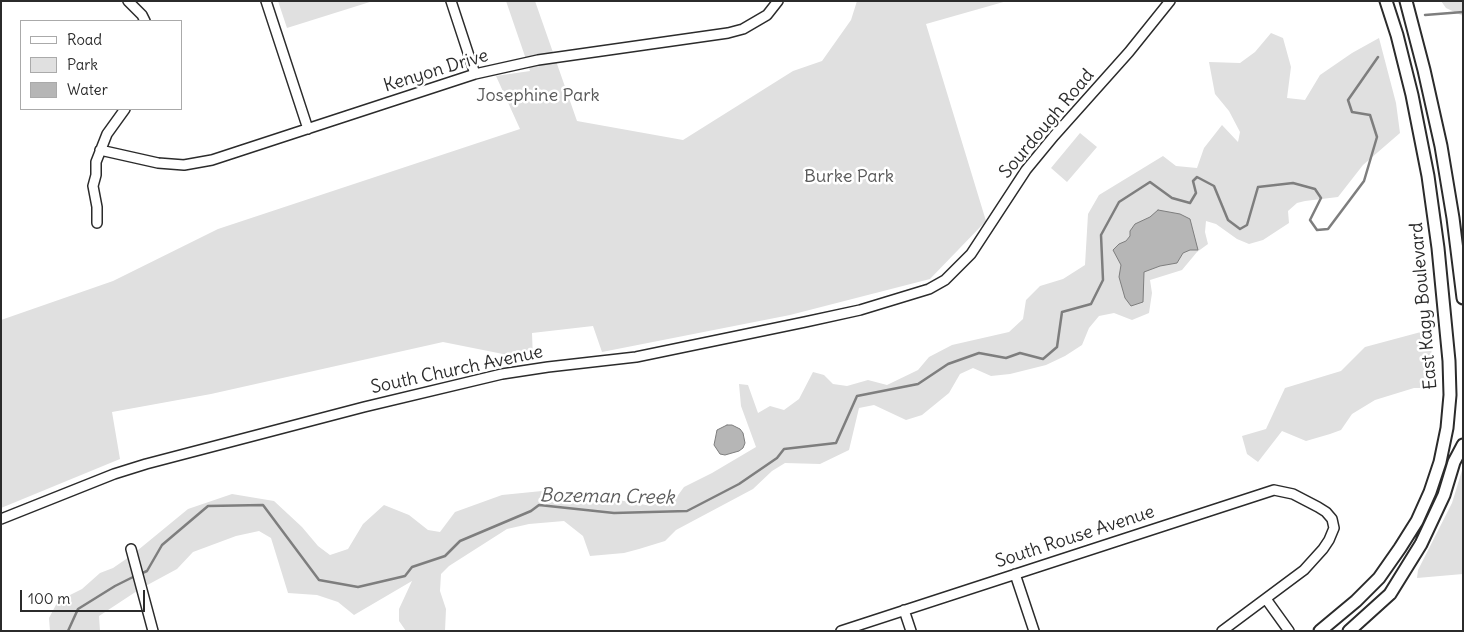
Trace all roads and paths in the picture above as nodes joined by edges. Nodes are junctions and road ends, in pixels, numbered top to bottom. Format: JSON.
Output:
{"nodes":[{"id":1,"x":128,"y":1,"type":"edge"},
{"id":2,"x":266,"y":1,"type":"edge"},
{"id":3,"x":451,"y":1,"type":"edge"},
{"id":4,"x":778,"y":1,"type":"edge"},
{"id":5,"x":1170,"y":1,"type":"edge"},
{"id":6,"x":1386,"y":1,"type":"edge"},
{"id":7,"x":1406,"y":1,"type":"edge"},
{"id":8,"x":144,"y":20,"type":"edge"},
{"id":9,"x":475,"y":74,"type":"junction"},
{"id":10,"x":124,"y":110,"type":"edge"},
{"id":11,"x":308,"y":128,"type":"junction"},
{"id":12,"x":100,"y":150,"type":"junction"},
{"id":13,"x":97,"y":223,"type":"dead end"},
{"id":14,"x":929,"y":289,"type":"joint"},
{"id":15,"x":1463,"y":298,"type":"edge"},
{"id":16,"x":1463,"y":445,"type":"edge"},
{"id":17,"x":1,"y":519,"type":"edge"},
{"id":18,"x":130,"y":549,"type":"dead end"},
{"id":19,"x":1016,"y":574,"type":"junction"},
{"id":20,"x":1266,"y":599,"type":"junction"},
{"id":21,"x":904,"y":610,"type":"junction"},
{"id":22,"x":154,"y":631,"type":"edge"},
{"id":23,"x":841,"y":631,"type":"edge"},
{"id":24,"x":911,"y":631,"type":"edge"},
{"id":25,"x":1034,"y":631,"type":"edge"},
{"id":26,"x":1222,"y":631,"type":"edge"},
{"id":27,"x":1289,"y":631,"type":"edge"},
{"id":28,"x":1320,"y":631,"type":"edge"},
{"id":29,"x":1350,"y":631,"type":"edge"}],
"edges":[{"from":1,"to":8,"type":"street"},
{"from":2,"to":11,"type":"street"},
{"from":3,"to":9,"type":"street"},
{"from":4,"to":9,"type":"street","name":"Kenyon Drive"},
{"from":5,"to":14,"type":"street","name":"Sourdough Road"},
{"from":6,"to":28,"type":"main road","name":"East Kagy Boulevard"},
{"from":7,"to":15,"type":"main road","name":"East Kagy Boulevard"},
{"from":9,"to":11,"type":"street","name":"Kenyon Drive"},
{"from":10,"to":12,"type":"street"},
{"from":11,"to":12,"type":"street","name":"Kenyon Drive"},
{"from":12,"to":13,"type":"street"},
{"from":14,"to":17,"type":"street","name":"South Church Avenue"},
{"from":16,"to":29,"type":"main road"},
{"from":18,"to":22,"type":"street"},
{"from":19,"to":20,"type":"street","name":"South Rouse Avenue"},
{"from":19,"to":21,"type":"street","name":"South Rouse Avenue"},
{"from":19,"to":25,"type":"street"},
{"from":20,"to":26,"type":"street"},
{"from":20,"to":27,"type":"street"},
{"from":21,"to":23,"type":"street","name":"South Rouse Avenue"},
{"from":21,"to":24,"type":"street"}]}
